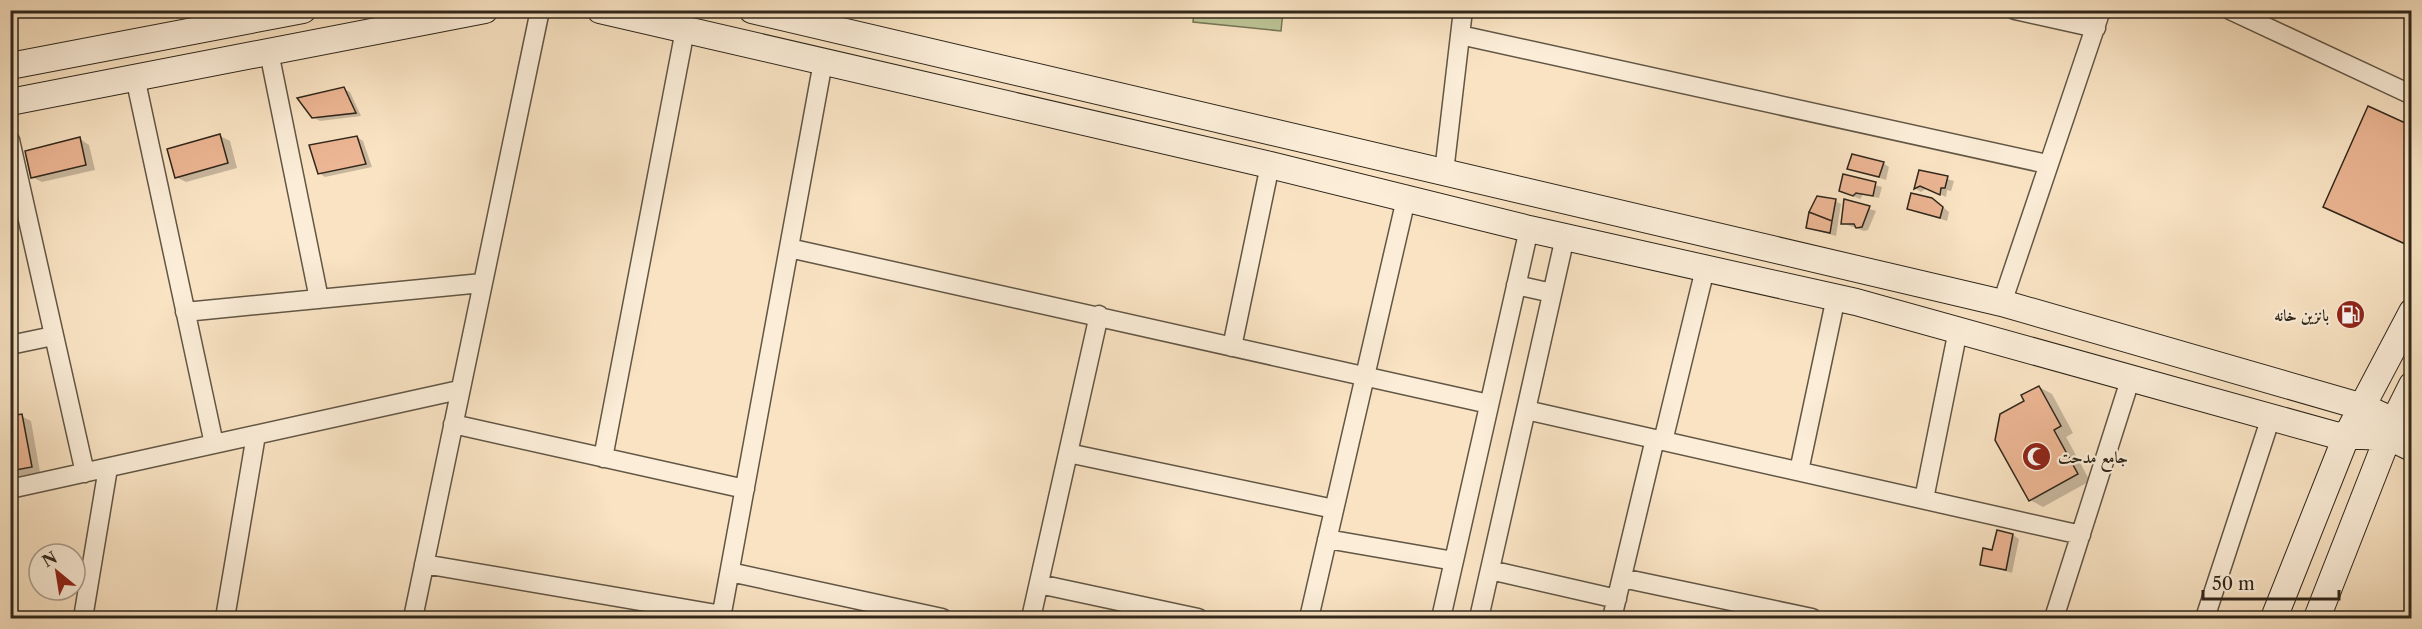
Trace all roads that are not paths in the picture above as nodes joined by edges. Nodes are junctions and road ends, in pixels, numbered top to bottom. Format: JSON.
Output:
{"nodes":[{"id":1,"x":303,"y":10,"type":"edge"},
{"id":2,"x":484,"y":10,"type":"edge"},
{"id":3,"x":540,"y":10,"type":"edge"},
{"id":4,"x":600,"y":10,"type":"edge"},
{"id":5,"x":752,"y":10,"type":"edge"},
{"id":6,"x":1463,"y":10,"type":"edge"},
{"id":7,"x":2015,"y":10,"type":"edge"},
{"id":8,"x":2101,"y":10,"type":"edge"},
{"id":9,"x":2230,"y":10,"type":"edge"},
{"id":10,"x":2096,"y":28,"type":"junction"},
{"id":11,"x":685,"y":30,"type":"junction"},
{"id":12,"x":1460,"y":35,"type":"junction"},
{"id":13,"x":269,"y":52,"type":"junction"},
{"id":14,"x":824,"y":62,"type":"junction"},
{"id":15,"x":10,"y":66,"type":"edge"},
{"id":16,"x":135,"y":77,"type":"junction"},
{"id":17,"x":2412,"y":95,"type":"edge"},
{"id":18,"x":10,"y":102,"type":"edge"},
{"id":19,"x":10,"y":140,"type":"edge"},
{"id":20,"x":1361,"y":153,"type":"junction"},
{"id":21,"x":2048,"y":164,"type":"junction"},
{"id":22,"x":1270,"y":165,"type":"junction"},
{"id":23,"x":1444,"y":172,"type":"junction"},
{"id":24,"x":1352,"y":185,"type":"junction"},
{"id":25,"x":15,"y":187,"type":"edge"},
{"id":26,"x":1406,"y":199,"type":"junction"},
{"id":27,"x":1650,"y":221,"type":"junction"},
{"id":28,"x":1528,"y":229,"type":"junction"},
{"id":29,"x":1565,"y":237,"type":"junction"},
{"id":30,"x":789,"y":248,"type":"junction"},
{"id":31,"x":1644,"y":254,"type":"junction"},
{"id":32,"x":1705,"y":268,"type":"junction"},
{"id":33,"x":482,"y":283,"type":"junction"},
{"id":34,"x":1516,"y":285,"type":"junction"},
{"id":35,"x":1552,"y":293,"type":"junction"},
{"id":36,"x":1836,"y":297,"type":"junction"},
{"id":37,"x":319,"y":299,"type":"junction"},
{"id":38,"x":2002,"y":303,"type":"junction"},
{"id":39,"x":185,"y":312,"type":"junction"},
{"id":40,"x":2412,"y":312,"type":"edge"},
{"id":41,"x":1099,"y":315,"type":"junction"},
{"id":42,"x":1958,"y":330,"type":"junction"},
{"id":43,"x":53,"y":336,"type":"junction"},
{"id":44,"x":10,"y":345,"type":"edge"},
{"id":45,"x":1232,"y":346,"type":"junction"},
{"id":46,"x":1365,"y":376,"type":"junction"},
{"id":47,"x":2132,"y":377,"type":"junction"},
{"id":48,"x":2412,"y":385,"type":"edge"},
{"id":49,"x":459,"y":390,"type":"junction"},
{"id":50,"x":1489,"y":404,"type":"junction"},
{"id":51,"x":2363,"y":407,"type":"junction"},
{"id":52,"x":1526,"y":410,"type":"junction"},
{"id":53,"x":2271,"y":417,"type":"junction"},
{"id":54,"x":453,"y":424,"type":"junction"},
{"id":55,"x":2399,"y":428,"type":"edge"},
{"id":56,"x":256,"y":435,"type":"junction"},
{"id":57,"x":2346,"y":437,"type":"junction"},
{"id":58,"x":1659,"y":440,"type":"junction"},
{"id":59,"x":214,"y":444,"type":"junction"},
{"id":60,"x":2412,"y":448,"type":"edge"},
{"id":61,"x":1068,"y":453,"type":"junction"},
{"id":62,"x":603,"y":458,"type":"junction"},
{"id":63,"x":108,"y":468,"type":"junction"},
{"id":64,"x":1799,"y":471,"type":"junction"},
{"id":65,"x":85,"y":473,"type":"junction"},
{"id":66,"x":10,"y":489,"type":"edge"},
{"id":67,"x":745,"y":489,"type":"junction"},
{"id":68,"x":1924,"y":499,"type":"junction"},
{"id":69,"x":1334,"y":509,"type":"junction"},
{"id":70,"x":2081,"y":535,"type":"junction"},
{"id":71,"x":1327,"y":539,"type":"junction"},
{"id":72,"x":1454,"y":561,"type":"junction"},
{"id":73,"x":424,"y":564,"type":"junction"},
{"id":74,"x":1490,"y":570,"type":"junction"},
{"id":75,"x":730,"y":572,"type":"junction"},
{"id":76,"x":1622,"y":578,"type":"junction"},
{"id":77,"x":1039,"y":584,"type":"junction"},
{"id":78,"x":1617,"y":599,"type":"junction"},
{"id":79,"x":1755,"y":613,"type":"edge"},
{"id":80,"x":1168,"y":615,"type":"edge"},
{"id":81,"x":721,"y":617,"type":"edge"},
{"id":82,"x":83,"y":618,"type":"edge"},
{"id":83,"x":225,"y":618,"type":"edge"},
{"id":84,"x":413,"y":618,"type":"edge"},
{"id":85,"x":942,"y":618,"type":"edge"},
{"id":86,"x":1031,"y":618,"type":"edge"},
{"id":87,"x":1198,"y":618,"type":"edge"},
{"id":88,"x":1309,"y":618,"type":"edge"},
{"id":89,"x":1441,"y":618,"type":"edge"},
{"id":90,"x":1479,"y":618,"type":"edge"},
{"id":91,"x":1612,"y":618,"type":"edge"},
{"id":92,"x":1812,"y":618,"type":"edge"},
{"id":93,"x":2054,"y":618,"type":"edge"},
{"id":94,"x":2205,"y":618,"type":"edge"},
{"id":95,"x":2274,"y":618,"type":"edge"},
{"id":96,"x":2317,"y":618,"type":"edge"}],
"edges":[{"from":1,"to":15,"type":"street"},
{"from":2,"to":13,"type":"street"},
{"from":3,"to":33,"type":"street"},
{"from":4,"to":11,"type":"street"},
{"from":5,"to":20,"type":"street"},
{"from":6,"to":12,"type":"street"},
{"from":7,"to":10,"type":"street"},
{"from":8,"to":10,"type":"street"},
{"from":9,"to":17,"type":"street"},
{"from":10,"to":21,"type":"street"},
{"from":11,"to":14,"type":"street"},
{"from":11,"to":62,"type":"street"},
{"from":12,"to":21,"type":"street"},
{"from":12,"to":23,"type":"street"},
{"from":13,"to":16,"type":"street"},
{"from":13,"to":37,"type":"street"},
{"from":14,"to":22,"type":"street"},
{"from":14,"to":30,"type":"street"},
{"from":16,"to":18,"type":"street"},
{"from":16,"to":39,"type":"street"},
{"from":19,"to":25,"type":"street"},
{"from":20,"to":23,"type":"street"},
{"from":20,"to":24,"type":"street"},
{"from":21,"to":38,"type":"street"},
{"from":22,"to":24,"type":"street"},
{"from":22,"to":45,"type":"street"},
{"from":23,"to":27,"type":"street"},
{"from":24,"to":26,"type":"street"},
{"from":25,"to":43,"type":"street"},
{"from":26,"to":28,"type":"street"},
{"from":26,"to":46,"type":"street"},
{"from":27,"to":31,"type":"street"},
{"from":27,"to":38,"type":"street"},
{"from":28,"to":29,"type":"street"},
{"from":28,"to":34,"type":"street"},
{"from":29,"to":31,"type":"street"},
{"from":29,"to":35,"type":"street"},
{"from":30,"to":41,"type":"street"},
{"from":30,"to":67,"type":"street"},
{"from":31,"to":32,"type":"street"},
{"from":32,"to":36,"type":"street"},
{"from":32,"to":58,"type":"street"},
{"from":33,"to":37,"type":"street"},
{"from":33,"to":49,"type":"street"},
{"from":34,"to":35,"type":"street"},
{"from":34,"to":50,"type":"street"},
{"from":35,"to":52,"type":"street"},
{"from":36,"to":42,"type":"street"},
{"from":36,"to":64,"type":"street"},
{"from":37,"to":39,"type":"street"},
{"from":38,"to":51,"type":"street"},
{"from":39,"to":59,"type":"street"},
{"from":40,"to":51,"type":"street"},
{"from":41,"to":45,"type":"street"},
{"from":41,"to":61,"type":"street"},
{"from":42,"to":47,"type":"street"},
{"from":42,"to":68,"type":"street"},
{"from":43,"to":44,"type":"street"},
{"from":43,"to":65,"type":"street"},
{"from":45,"to":46,"type":"street"},
{"from":46,"to":50,"type":"street"},
{"from":46,"to":69,"type":"street"},
{"from":47,"to":53,"type":"street"},
{"from":47,"to":70,"type":"street"},
{"from":48,"to":55,"type":"street"},
{"from":49,"to":54,"type":"street"},
{"from":49,"to":56,"type":"street"},
{"from":50,"to":72,"type":"street"},
{"from":51,"to":55,"type":"street"},
{"from":51,"to":57,"type":"street"},
{"from":52,"to":58,"type":"street"},
{"from":52,"to":74,"type":"street"},
{"from":53,"to":57,"type":"street"},
{"from":53,"to":94,"type":"street"},
{"from":54,"to":62,"type":"street"},
{"from":54,"to":73,"type":"street"},
{"from":55,"to":57,"type":"street"},
{"from":55,"to":60,"type":"street"},
{"from":55,"to":96,"type":"street"},
{"from":56,"to":59,"type":"street"},
{"from":56,"to":83,"type":"street"},
{"from":57,"to":95,"type":"street"},
{"from":58,"to":64,"type":"street"},
{"from":58,"to":76,"type":"street"},
{"from":59,"to":63,"type":"street"},
{"from":61,"to":69,"type":"street"},
{"from":61,"to":77,"type":"street"},
{"from":62,"to":67,"type":"street"},
{"from":63,"to":65,"type":"street"},
{"from":63,"to":82,"type":"street"},
{"from":64,"to":68,"type":"street"},
{"from":65,"to":66,"type":"street"},
{"from":67,"to":75,"type":"street"},
{"from":68,"to":70,"type":"street"},
{"from":69,"to":71,"type":"street"},
{"from":70,"to":93,"type":"street"},
{"from":71,"to":72,"type":"street"},
{"from":71,"to":88,"type":"street"},
{"from":72,"to":89,"type":"street"},
{"from":73,"to":81,"type":"street"},
{"from":73,"to":84,"type":"street"},
{"from":74,"to":78,"type":"street"},
{"from":74,"to":90,"type":"street"},
{"from":75,"to":81,"type":"street"},
{"from":75,"to":85,"type":"street"},
{"from":76,"to":78,"type":"street"},
{"from":76,"to":79,"type":"street"},
{"from":77,"to":80,"type":"street"},
{"from":77,"to":86,"type":"street"},
{"from":78,"to":91,"type":"street"},
{"from":79,"to":92,"type":"street"},
{"from":80,"to":87,"type":"street"}]}
